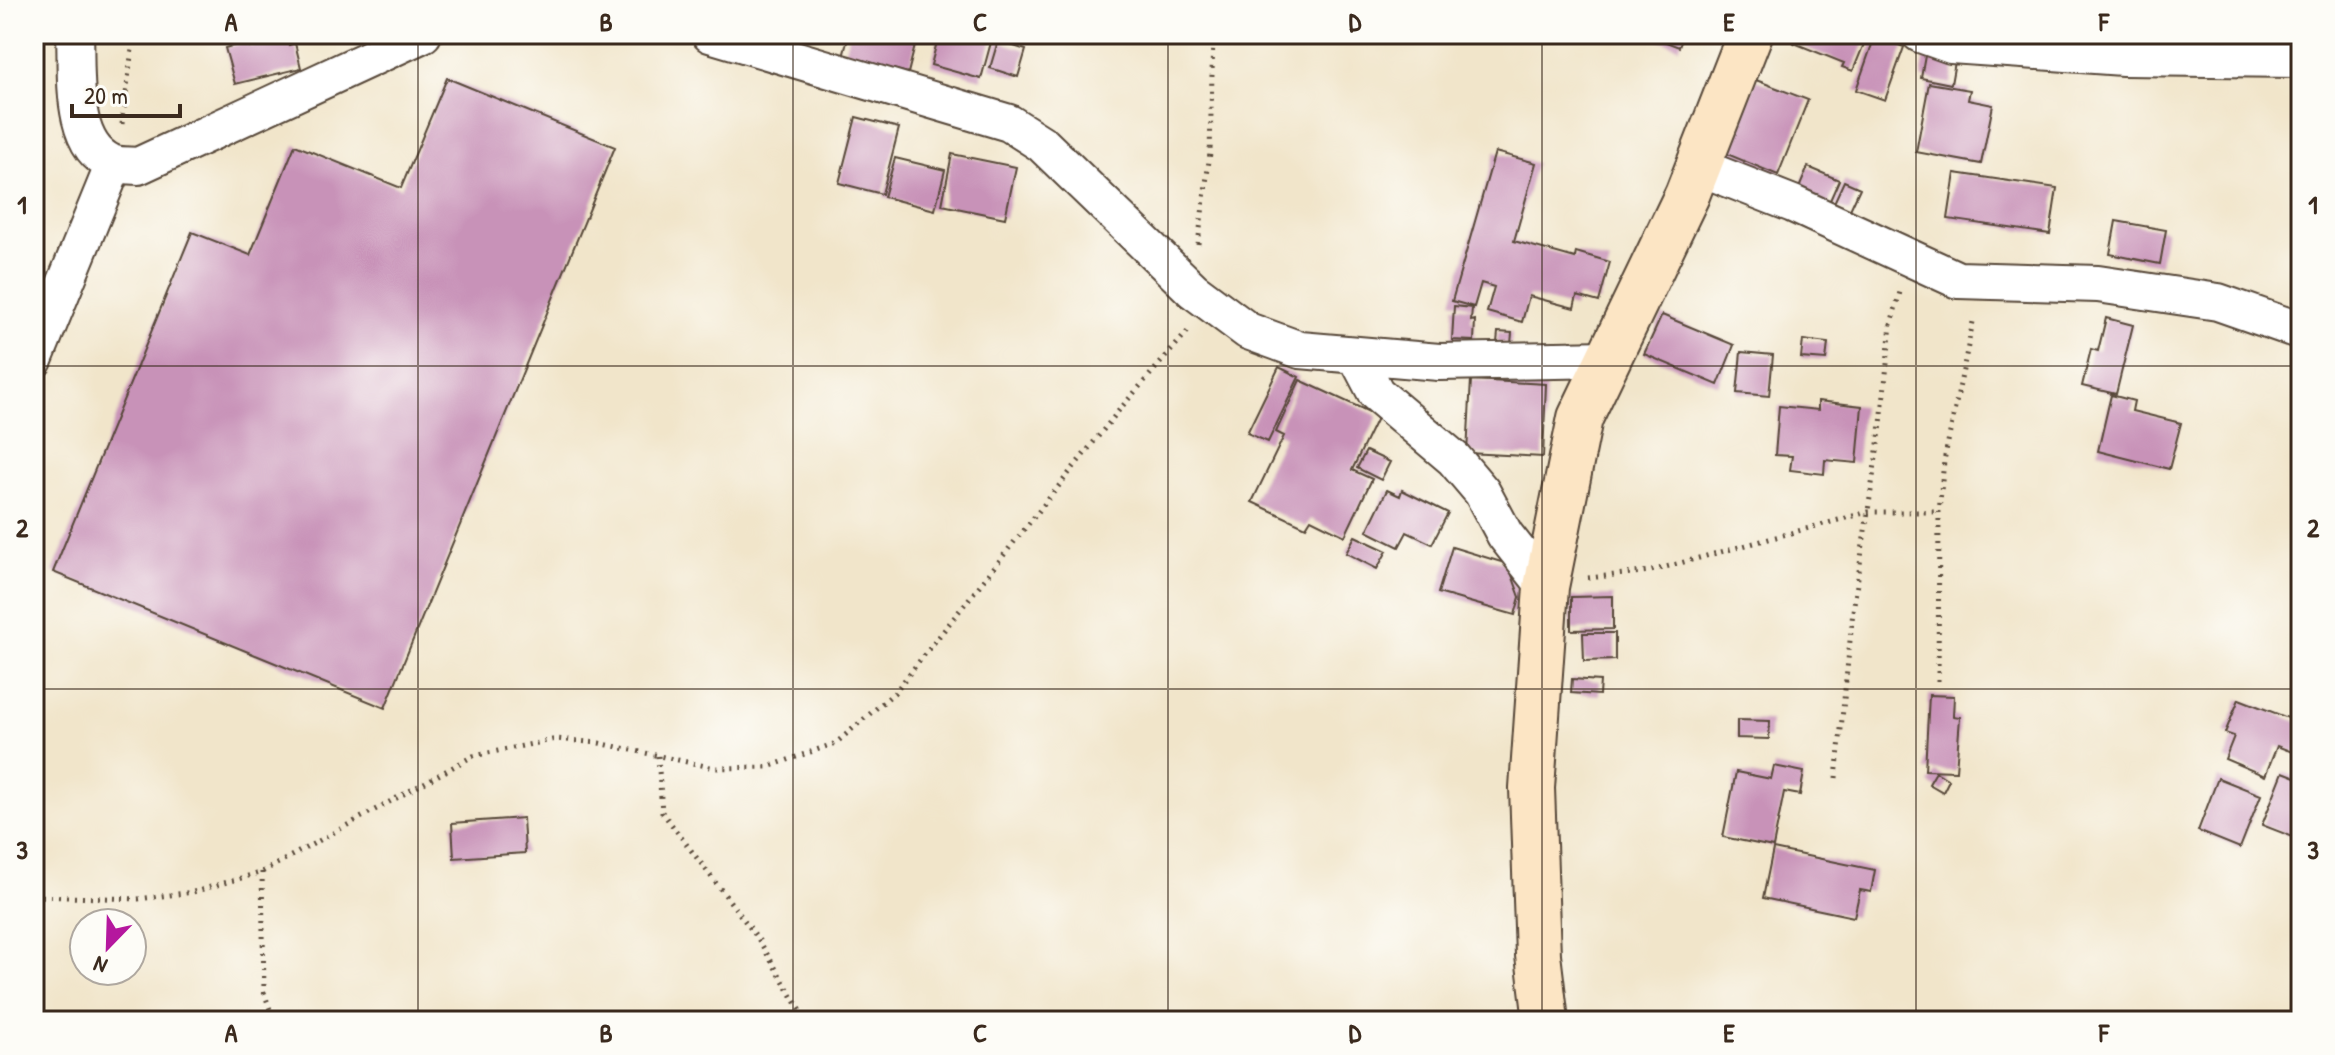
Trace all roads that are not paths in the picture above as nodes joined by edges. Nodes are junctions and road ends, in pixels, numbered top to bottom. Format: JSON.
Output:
{"nodes":[{"id":1,"x":75,"y":34,"type":"edge"},
{"id":2,"x":423,"y":34,"type":"edge"},
{"id":3,"x":710,"y":34,"type":"edge"},
{"id":4,"x":1750,"y":34,"type":"edge"},
{"id":5,"x":1920,"y":34,"type":"edge"},
{"id":6,"x":365,"y":46,"type":"edge"},
{"id":7,"x":2301,"y":59,"type":"edge"},
{"id":8,"x":114,"y":164,"type":"junction"},
{"id":9,"x":1699,"y":167,"type":"junction"},
{"id":10,"x":2301,"y":331,"type":"edge"},
{"id":11,"x":1356,"y":355,"type":"junction"},
{"id":12,"x":1609,"y":359,"type":"junction"},
{"id":13,"x":34,"y":360,"type":"edge"},
{"id":14,"x":1546,"y":587,"type":"junction"},
{"id":15,"x":1546,"y":1021,"type":"edge"}],
"edges":[{"from":1,"to":8,"type":"street"},
{"from":2,"to":6,"type":"street"},
{"from":3,"to":11,"type":"street"},
{"from":4,"to":9,"type":"street"},
{"from":5,"to":7,"type":"street"},
{"from":6,"to":8,"type":"street"},
{"from":8,"to":13,"type":"street"},
{"from":9,"to":10,"type":"street"},
{"from":9,"to":12,"type":"street"},
{"from":11,"to":12,"type":"street"},
{"from":11,"to":14,"type":"street"},
{"from":12,"to":14,"type":"street"},
{"from":14,"to":15,"type":"street"}]}
